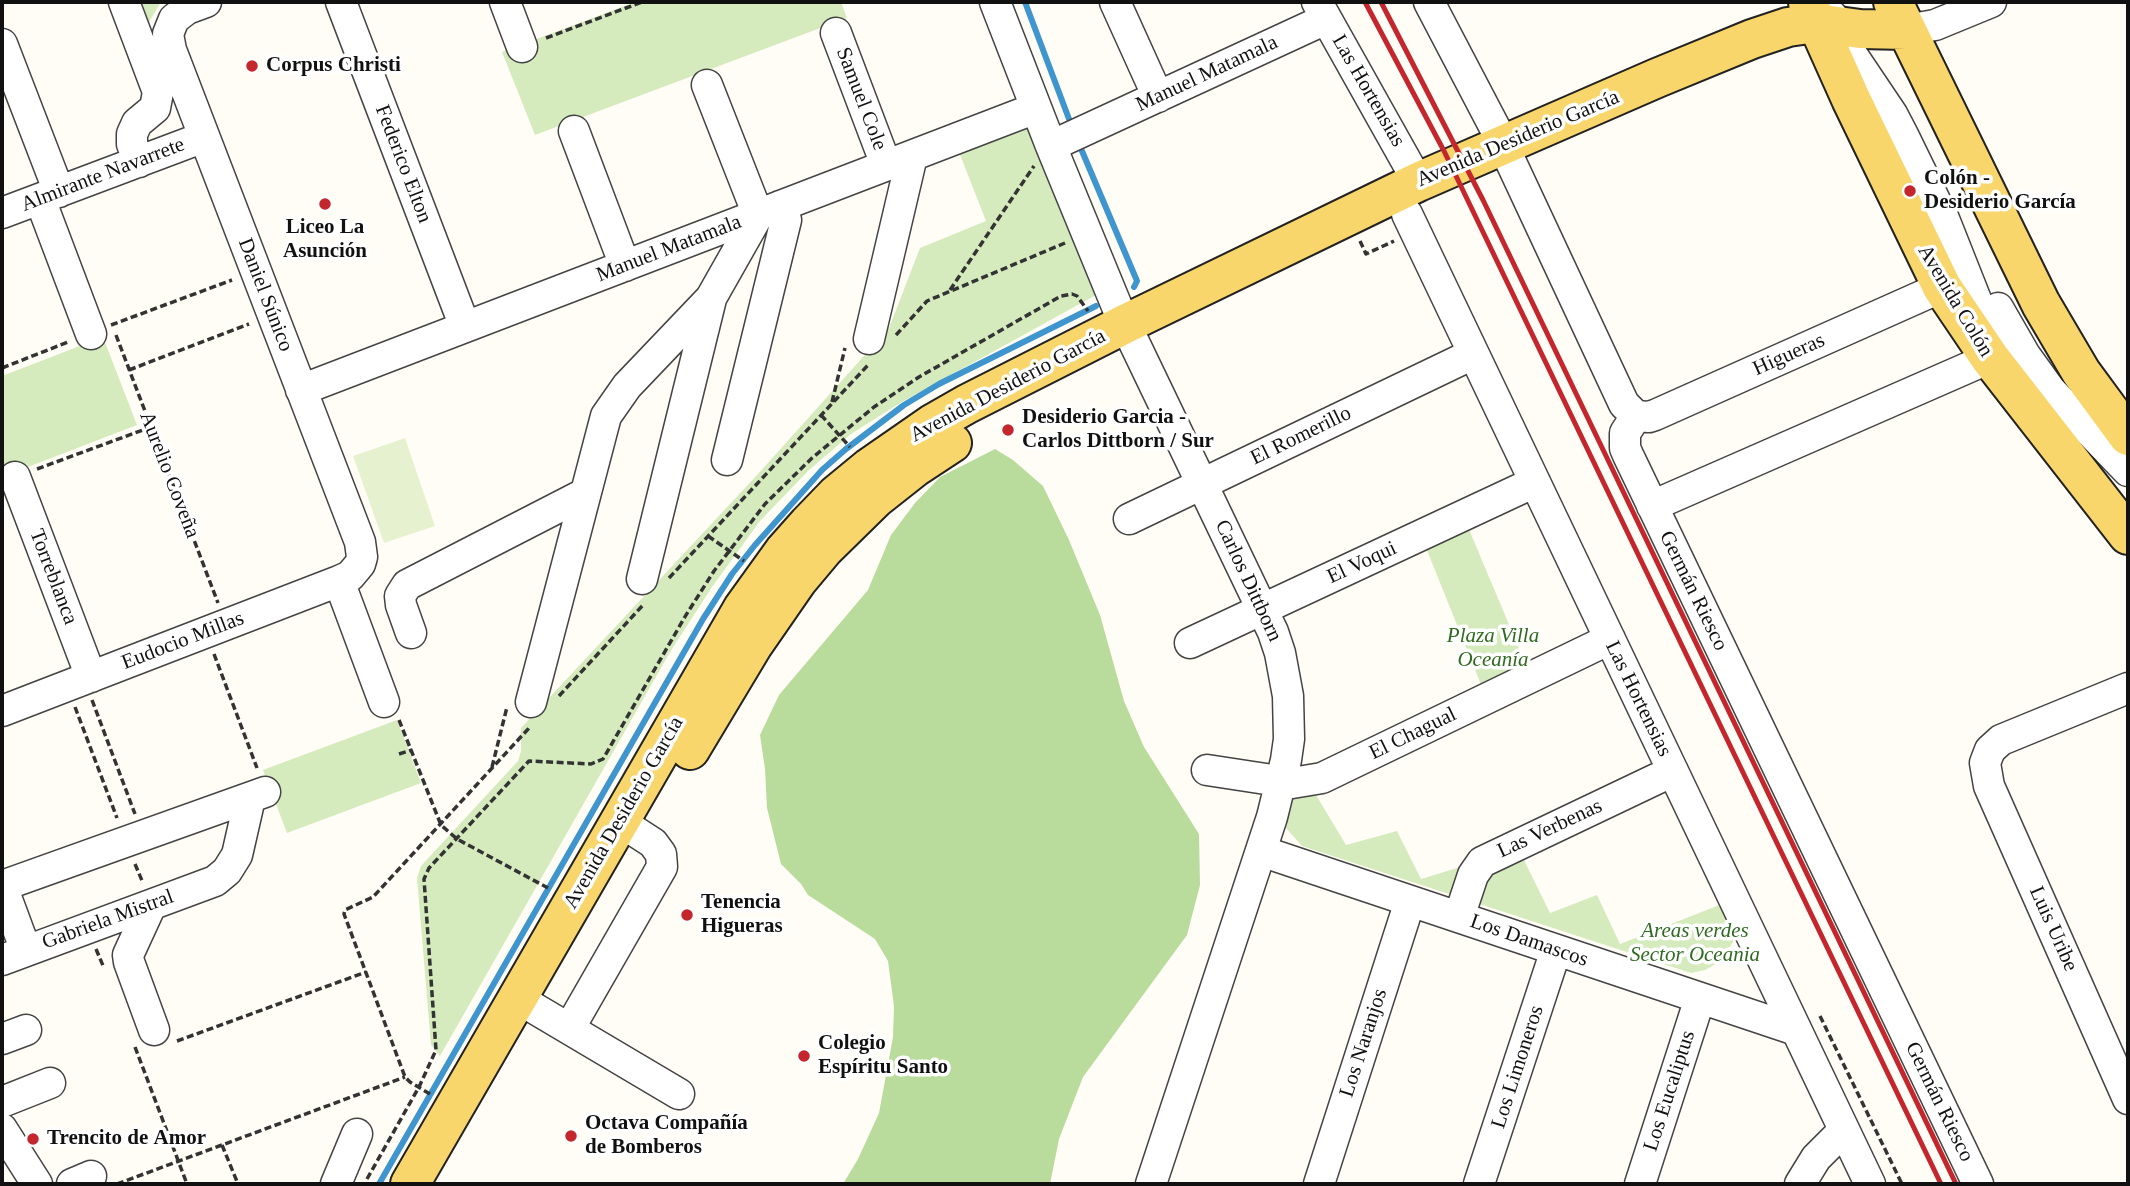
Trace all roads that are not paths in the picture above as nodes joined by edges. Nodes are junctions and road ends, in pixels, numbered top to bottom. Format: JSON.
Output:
{"nodes":[{"id":1,"x":124,"y":2,"type":"edge"},
{"id":2,"x":206,"y":2,"type":"edge"},
{"id":3,"x":341,"y":2,"type":"edge"},
{"id":4,"x":505,"y":2,"type":"edge"},
{"id":5,"x":995,"y":2,"type":"edge"},
{"id":6,"x":1115,"y":2,"type":"edge"},
{"id":7,"x":1429,"y":2,"type":"edge"},
{"id":8,"x":1991,"y":2,"type":"edge"},
{"id":9,"x":1321,"y":10,"type":"edge"},
{"id":10,"x":1899,"y":16,"type":"edge"},
{"id":11,"x":1832,"y":20,"type":"edge"},
{"id":12,"x":836,"y":33,"type":"dead end"},
{"id":13,"x":2,"y":44,"type":"edge"},
{"id":14,"x":522,"y":47,"type":"road end"},
{"id":15,"x":707,"y":85,"type":"dead end"},
{"id":16,"x":1158,"y":97,"type":"junction"},
{"id":17,"x":1036,"y":108,"type":"junction"},
{"id":18,"x":574,"y":131,"type":"dead end"},
{"id":19,"x":204,"y":137,"type":"junction"},
{"id":20,"x":1051,"y":146,"type":"junction"},
{"id":21,"x":1507,"y":155,"type":"junction"},
{"id":22,"x":899,"y":160,"type":"junction"},
{"id":23,"x":139,"y":162,"type":"junction"},
{"id":24,"x":49,"y":195,"type":"junction"},
{"id":25,"x":1412,"y":198,"type":"junction"},
{"id":26,"x":769,"y":210,"type":"junction"},
{"id":27,"x":2,"y":213,"type":"edge"},
{"id":28,"x":625,"y":266,"type":"junction"},
{"id":29,"x":1941,"y":287,"type":"junction"},
{"id":30,"x":711,"y":299,"type":"junction"},
{"id":31,"x":465,"y":327,"type":"junction"},
{"id":32,"x":101,"y":330,"type":"road end"},
{"id":33,"x":1130,"y":335,"type":"junction"},
{"id":34,"x":879,"y":345,"type":"road end"},
{"id":35,"x":1474,"y":354,"type":"junction"},
{"id":36,"x":1990,"y":359,"type":"junction"},
{"id":37,"x":301,"y":390,"type":"junction"},
{"id":38,"x":1636,"y":416,"type":"junction"},
{"id":39,"x":2128,"y":436,"type":"edge"},
{"id":40,"x":727,"y":460,"type":"dead end"},
{"id":41,"x":2128,"y":471,"type":"edge"},
{"id":42,"x":15,"y":477,"type":"road end"},
{"id":43,"x":1535,"y":482,"type":"junction"},
{"id":44,"x":1202,"y":484,"type":"junction"},
{"id":45,"x":584,"y":494,"type":"junction"},
{"id":46,"x":1652,"y":506,"type":"junction"},
{"id":47,"x":2128,"y":511,"type":"edge"},
{"id":48,"x":1129,"y":519,"type":"dead end"},
{"id":49,"x":2128,"y":535,"type":"edge"},
{"id":50,"x":349,"y":573,"type":"junction"},
{"id":51,"x":651,"y":588,"type":"road end"},
{"id":52,"x":1263,"y":609,"type":"junction"},
{"id":53,"x":411,"y":633,"type":"dead end"},
{"id":54,"x":1610,"y":639,"type":"junction"},
{"id":55,"x":1190,"y":643,"type":"dead end"},
{"id":56,"x":80,"y":681,"type":"junction"},
{"id":57,"x":2128,"y":688,"type":"edge"},
{"id":58,"x":384,"y":702,"type":"road end"},
{"id":59,"x":541,"y":707,"type":"road end"},
{"id":60,"x":2,"y":711,"type":"edge"},
{"id":61,"x":1207,"y":770,"type":"dead end"},
{"id":62,"x":1673,"y":771,"type":"junction"},
{"id":63,"x":1281,"y":782,"type":"junction"},
{"id":64,"x":1261,"y":851,"type":"junction"},
{"id":65,"x":2,"y":886,"type":"edge"},
{"id":66,"x":1410,"y":901,"type":"junction"},
{"id":67,"x":151,"y":905,"type":"junction"},
{"id":68,"x":1460,"y":918,"type":"junction"},
{"id":69,"x":1556,"y":950,"type":"junction"},
{"id":70,"x":14,"y":955,"type":"edge"},
{"id":71,"x":1700,"y":998,"type":"junction"},
{"id":72,"x":542,"y":1013,"type":"junction"},
{"id":73,"x":1796,"y":1030,"type":"junction"},
{"id":74,"x":155,"y":1038,"type":"road end"},
{"id":75,"x":50,"y":1083,"type":"dead end"},
{"id":76,"x":679,"y":1094,"type":"dead end"},
{"id":77,"x":457,"y":1098,"type":"junction"},
{"id":78,"x":2128,"y":1099,"type":"edge"},
{"id":79,"x":2,"y":1102,"type":"edge"},
{"id":80,"x":2,"y":1129,"type":"edge"},
{"id":81,"x":1846,"y":1132,"type":"junction"},
{"id":82,"x":357,"y":1134,"type":"dead end"},
{"id":83,"x":37,"y":1184,"type":"edge"},
{"id":84,"x":336,"y":1184,"type":"edge"},
{"id":85,"x":410,"y":1184,"type":"edge"},
{"id":86,"x":439,"y":1184,"type":"edge"},
{"id":87,"x":1151,"y":1184,"type":"edge"},
{"id":88,"x":1319,"y":1184,"type":"edge"},
{"id":89,"x":1479,"y":1184,"type":"edge"},
{"id":90,"x":1640,"y":1184,"type":"edge"},
{"id":91,"x":1801,"y":1184,"type":"edge"},
{"id":92,"x":1870,"y":1184,"type":"edge"},
{"id":93,"x":1978,"y":1184,"type":"edge"}],
"edges":[{"from":1,"to":23,"type":"street"},
{"from":2,"to":19,"type":"street","name":"Daniel Súnico"},
{"from":3,"to":31,"type":"street","name":"Federico Elton"},
{"from":4,"to":14,"type":"street"},
{"from":5,"to":17,"type":"street","name":"Carlos Dittborn"},
{"from":6,"to":16,"type":"street"},
{"from":7,"to":21,"type":"street"},
{"from":8,"to":10,"type":"street"},
{"from":9,"to":16,"type":"street","name":"Manuel Matamala"},
{"from":9,"to":25,"type":"street","name":"Las Hortensias"},
{"from":10,"to":11,"type":"main road","name":"Avenida Desiderio García"},
{"from":10,"to":39,"type":"main road"},
{"from":11,"to":21,"type":"main road","name":"Avenida Desiderio García"},
{"from":11,"to":29,"type":"main road","name":"Avenida Colón"},
{"from":11,"to":41,"type":"street"},
{"from":11,"to":47,"type":"street"},
{"from":12,"to":22,"type":"street","name":"Samuel Cole"},
{"from":13,"to":24,"type":"street"},
{"from":15,"to":26,"type":"street"},
{"from":16,"to":20,"type":"street","name":"Manuel Matamala"},
{"from":17,"to":20,"type":"street","name":"Carlos Dittborn"},
{"from":17,"to":22,"type":"street","name":"Manuel Matamala"},
{"from":18,"to":28,"type":"street"},
{"from":19,"to":23,"type":"street","name":"Almirante Navarrete"},
{"from":19,"to":37,"type":"street","name":"Daniel Súnico"},
{"from":20,"to":33,"type":"street","name":"Carlos Dittborn"},
{"from":21,"to":25,"type":"main road","name":"Avenida Desiderio García"},
{"from":21,"to":38,"type":"street"},
{"from":22,"to":26,"type":"street","name":"Manuel Matamala"},
{"from":22,"to":34,"type":"street"},
{"from":23,"to":24,"type":"street","name":"Almirante Navarrete"},
{"from":24,"to":27,"type":"street","name":"Almirante Navarrete"},
{"from":24,"to":32,"type":"street"},
{"from":25,"to":33,"type":"main road","name":"Avenida Desiderio García"},
{"from":25,"to":35,"type":"street","name":"Las Hortensias"},
{"from":26,"to":28,"type":"street","name":"Manuel Matamala"},
{"from":26,"to":30,"type":"street"},
{"from":26,"to":40,"type":"street"},
{"from":28,"to":31,"type":"street","name":"Manuel Matamala"},
{"from":29,"to":36,"type":"main road","name":"Avenida Colón"},
{"from":29,"to":38,"type":"street","name":"Higueras"},
{"from":30,"to":45,"type":"street"},
{"from":30,"to":51,"type":"street"},
{"from":31,"to":37,"type":"street","name":"Manuel Matamala"},
{"from":33,"to":44,"type":"street","name":"Carlos Dittborn"},
{"from":33,"to":72,"type":"main road","name":"Avenida Desiderio García"},
{"from":35,"to":43,"type":"street","name":"Las Hortensias"},
{"from":35,"to":44,"type":"street","name":"El Romerillo"},
{"from":36,"to":46,"type":"street"},
{"from":36,"to":49,"type":"main road","name":"Avenida Colón"},
{"from":37,"to":50,"type":"street","name":"Daniel Súnico"},
{"from":38,"to":46,"type":"street","name":"Germán Riesco"},
{"from":42,"to":56,"type":"street","name":"Torreblanca"},
{"from":43,"to":52,"type":"street","name":"El Voqui"},
{"from":43,"to":54,"type":"street","name":"Las Hortensias"},
{"from":44,"to":48,"type":"street","name":"El Romerillo"},
{"from":44,"to":52,"type":"street","name":"Carlos Dittborn"},
{"from":45,"to":53,"type":"street"},
{"from":45,"to":59,"type":"street"},
{"from":46,"to":93,"type":"street","name":"Germán Riesco"},
{"from":50,"to":56,"type":"street","name":"Eudocio Millas"},
{"from":50,"to":58,"type":"street","name":"Daniel Súnico"},
{"from":52,"to":55,"type":"street","name":"El Voqui"},
{"from":52,"to":63,"type":"street","name":"Carlos Dittborn"},
{"from":54,"to":62,"type":"street","name":"Las Hortensias"},
{"from":54,"to":63,"type":"street","name":"El Chagual"},
{"from":56,"to":60,"type":"street","name":"Eudocio Millas"},
{"from":57,"to":78,"type":"street","name":"Luis Uribe"},
{"from":61,"to":63,"type":"street","name":"El Chagual"},
{"from":62,"to":68,"type":"street","name":"Las Verbenas"},
{"from":62,"to":73,"type":"street","name":"Las Hortensias"},
{"from":63,"to":64,"type":"street","name":"Carlos Dittborn"},
{"from":64,"to":66,"type":"street","name":"Los Damascos"},
{"from":64,"to":87,"type":"street","name":"Carlos Dittborn"},
{"from":65,"to":67,"type":"street","name":"Gabriela Mistral"},
{"from":65,"to":70,"type":"street"},
{"from":66,"to":68,"type":"street","name":"Los Damascos"},
{"from":66,"to":88,"type":"street","name":"Los Naranjos"},
{"from":67,"to":70,"type":"street","name":"Gabriela Mistral"},
{"from":67,"to":74,"type":"street"},
{"from":68,"to":69,"type":"street","name":"Los Damascos"},
{"from":69,"to":71,"type":"street","name":"Los Damascos"},
{"from":69,"to":89,"type":"street","name":"Los Limoneros"},
{"from":71,"to":73,"type":"street","name":"Los Damascos"},
{"from":71,"to":90,"type":"street","name":"Los Eucaliptus"},
{"from":72,"to":76,"type":"street"},
{"from":72,"to":77,"type":"main road","name":"Avenida Desiderio García"},
{"from":73,"to":81,"type":"street","name":"Las Hortensias"},
{"from":75,"to":79,"type":"street"},
{"from":77,"to":85,"type":"main road","name":"Avenida Desiderio García"},
{"from":77,"to":86,"type":"main road","name":"Avenida Desiderio García"},
{"from":80,"to":83,"type":"street"},
{"from":81,"to":91,"type":"street"},
{"from":81,"to":92,"type":"street","name":"Las Hortensias"},
{"from":82,"to":84,"type":"street"}]}
